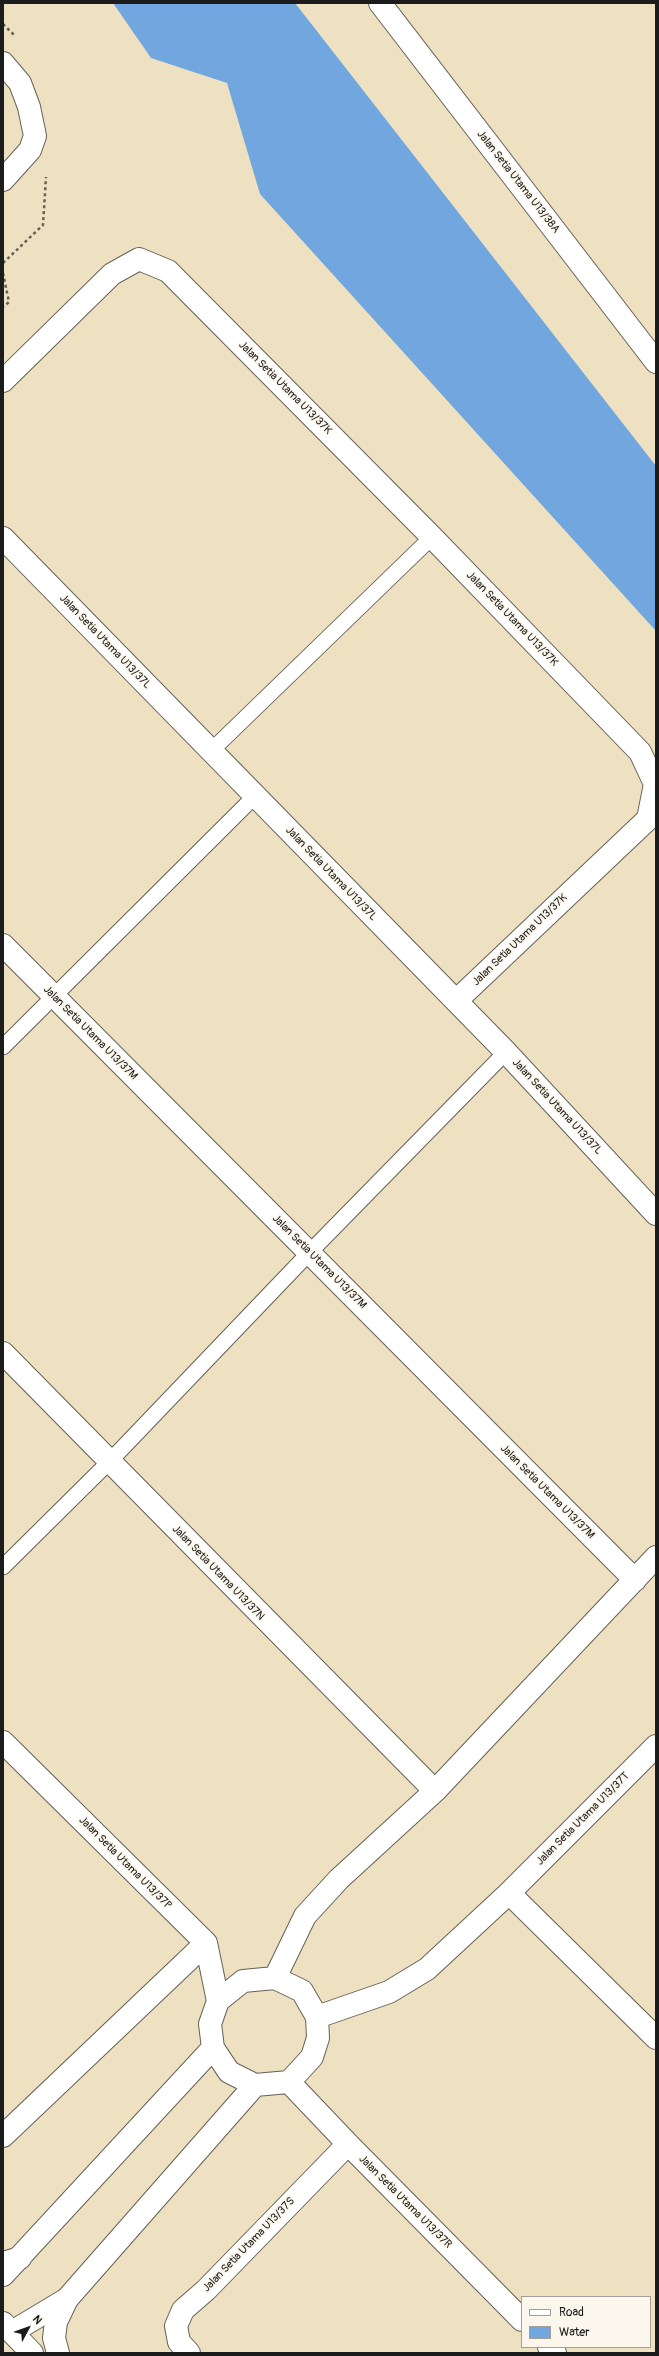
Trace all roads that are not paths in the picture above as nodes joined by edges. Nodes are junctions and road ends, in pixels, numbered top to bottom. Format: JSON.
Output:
{"nodes":[{"id":1,"x":380,"y":3,"type":"edge"},
{"id":2,"x":3,"y":63,"type":"edge"},
{"id":3,"x":3,"y":180,"type":"edge"},
{"id":4,"x":656,"y":362,"type":"edge"},
{"id":5,"x":3,"y":381,"type":"edge"},
{"id":6,"x":432,"y":537,"type":"junction"},
{"id":7,"x":3,"y":538,"type":"edge"},
{"id":8,"x":211,"y":751,"type":"junction"},
{"id":9,"x":255,"y":796,"type":"junction"},
{"id":10,"x":3,"y":945,"type":"edge"},
{"id":11,"x":54,"y":996,"type":"junction"},
{"id":12,"x":456,"y":1001,"type":"junction"},
{"id":13,"x":3,"y":1047,"type":"edge"},
{"id":14,"x":506,"y":1052,"type":"junction"},
{"id":15,"x":656,"y":1214,"type":"edge"},
{"id":16,"x":309,"y":1252,"type":"junction"},
{"id":17,"x":3,"y":1353,"type":"edge"},
{"id":18,"x":110,"y":1461,"type":"junction"},
{"id":19,"x":656,"y":1557,"type":"edge"},
{"id":20,"x":3,"y":1567,"type":"edge"},
{"id":21,"x":635,"y":1580,"type":"junction"},
{"id":22,"x":3,"y":1742,"type":"edge"},
{"id":23,"x":656,"y":1746,"type":"edge"},
{"id":24,"x":435,"y":1791,"type":"junction"},
{"id":25,"x":510,"y":1893,"type":"junction"},
{"id":26,"x":206,"y":1943,"type":"junction"},
{"id":27,"x":275,"y":1978,"type":"junction"},
{"id":28,"x":218,"y":2001,"type":"junction"},
{"id":29,"x":317,"y":2017,"type":"junction"},
{"id":30,"x":656,"y":2038,"type":"edge"},
{"id":31,"x":213,"y":2048,"type":"junction"},
{"id":32,"x":289,"y":2082,"type":"junction"},
{"id":33,"x":255,"y":2085,"type":"junction"},
{"id":34,"x":3,"y":2136,"type":"edge"},
{"id":35,"x":348,"y":2144,"type":"junction"},
{"id":36,"x":12,"y":2260,"type":"edge"},
{"id":37,"x":3,"y":2275,"type":"edge"},
{"id":38,"x":67,"y":2299,"type":"junction"},
{"id":39,"x":521,"y":2319,"type":"edge"},
{"id":40,"x":6,"y":2329,"type":"edge"},
{"id":41,"x":32,"y":2353,"type":"edge"},
{"id":42,"x":58,"y":2353,"type":"edge"},
{"id":43,"x":189,"y":2353,"type":"edge"}],
"edges":[{"from":1,"to":4,"type":"street","name":"Jalan Setia Utama U13/38A"},
{"from":2,"to":3,"type":"street"},
{"from":5,"to":6,"type":"street","name":"Jalan Setia Utama U13/37K"},
{"from":6,"to":8,"type":"lane"},
{"from":6,"to":12,"type":"street","name":"Jalan Setia Utama U13/37K"},
{"from":7,"to":8,"type":"street","name":"Jalan Setia Utama U13/37L"},
{"from":8,"to":9,"type":"street","name":"Jalan Setia Utama U13/37L"},
{"from":9,"to":11,"type":"lane"},
{"from":9,"to":12,"type":"street","name":"Jalan Setia Utama U13/37L"},
{"from":10,"to":11,"type":"street","name":"Jalan Setia Utama U13/37M"},
{"from":11,"to":13,"type":"lane"},
{"from":11,"to":16,"type":"street","name":"Jalan Setia Utama U13/37M"},
{"from":12,"to":14,"type":"street","name":"Jalan Setia Utama U13/37L"},
{"from":14,"to":15,"type":"street","name":"Jalan Setia Utama U13/37L"},
{"from":14,"to":16,"type":"lane"},
{"from":16,"to":18,"type":"lane"},
{"from":16,"to":21,"type":"street","name":"Jalan Setia Utama U13/37M"},
{"from":17,"to":18,"type":"street","name":"Jalan Setia Utama U13/37N"},
{"from":18,"to":20,"type":"lane"},
{"from":18,"to":24,"type":"street","name":"Jalan Setia Utama U13/37N"},
{"from":19,"to":21,"type":"street"},
{"from":21,"to":24,"type":"street"},
{"from":22,"to":26,"type":"street","name":"Jalan Setia Utama U13/37P"},
{"from":23,"to":25,"type":"street","name":"Jalan Setia Utama U13/37T"},
{"from":24,"to":27,"type":"street"},
{"from":25,"to":29,"type":"street","name":"Jalan Setia Utama U13/37T"},
{"from":25,"to":30,"type":"street"},
{"from":26,"to":28,"type":"street"},
{"from":26,"to":34,"type":"street"},
{"from":27,"to":28,"type":"street"},
{"from":27,"to":29,"type":"street"},
{"from":28,"to":31,"type":"street"},
{"from":29,"to":32,"type":"street"},
{"from":31,"to":33,"type":"street"},
{"from":31,"to":36,"type":"street"},
{"from":32,"to":33,"type":"street"},
{"from":32,"to":35,"type":"street","name":"Jalan Setia Utama U13/37R"},
{"from":33,"to":38,"type":"street"},
{"from":35,"to":39,"type":"street","name":"Jalan Setia Utama U13/37R"},
{"from":35,"to":43,"type":"street","name":"Jalan Setia Utama U13/37S"},
{"from":36,"to":37,"type":"street"},
{"from":38,"to":40,"type":"street"},
{"from":38,"to":42,"type":"street"},
{"from":40,"to":41,"type":"street"}]}
